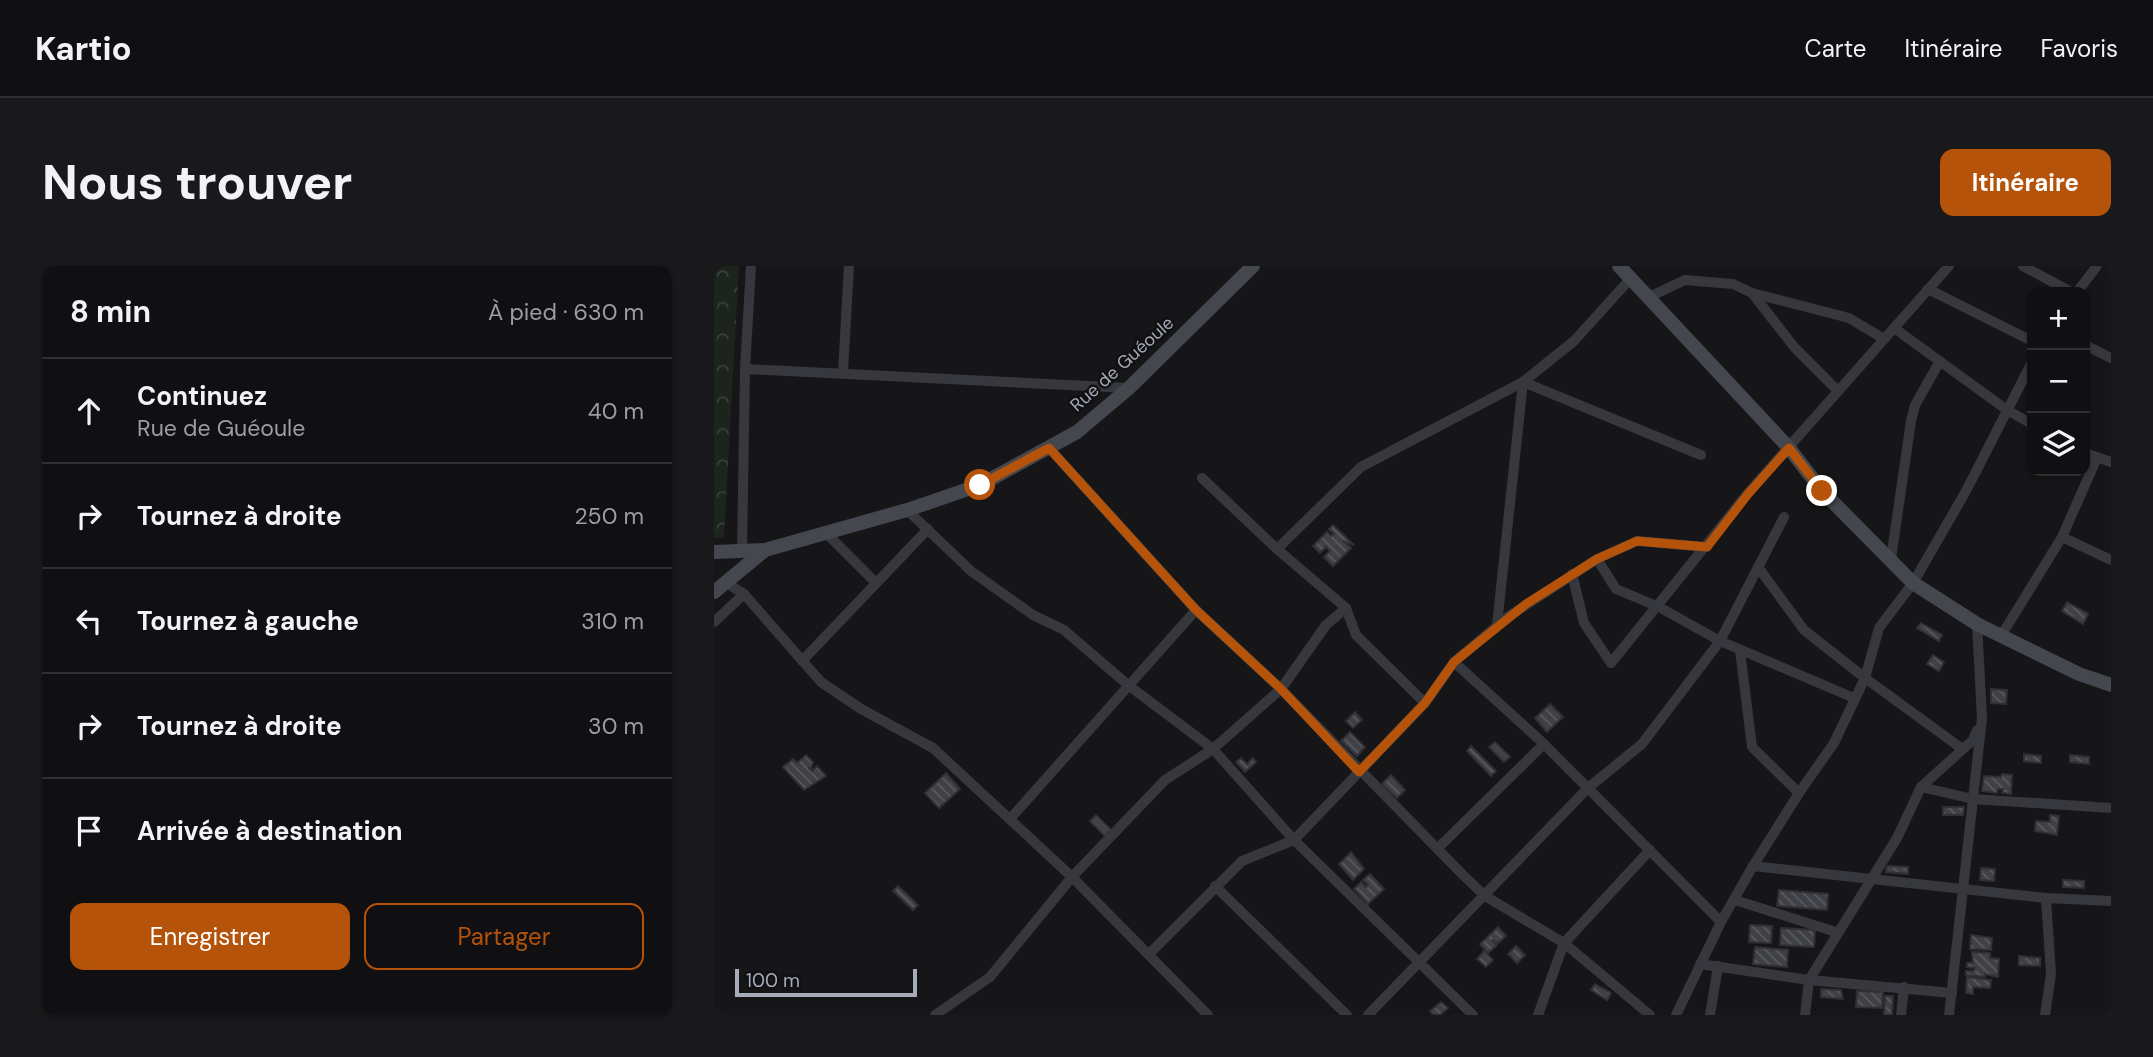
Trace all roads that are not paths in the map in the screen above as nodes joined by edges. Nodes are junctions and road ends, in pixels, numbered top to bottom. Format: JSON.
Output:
{"nodes":[{"id":1,"x":751,"y":266,"type":"edge"},
{"id":2,"x":849,"y":266,"type":"edge"},
{"id":3,"x":1253,"y":266,"type":"edge"},
{"id":4,"x":1619,"y":266,"type":"edge"},
{"id":5,"x":1949,"y":266,"type":"edge"},
{"id":6,"x":2023,"y":266,"type":"edge"},
{"id":7,"x":2097,"y":266,"type":"edge"},
{"id":8,"x":1631,"y":278,"type":"junction"},
{"id":9,"x":2062,"y":287,"type":"edge"},
{"id":10,"x":2081,"y":287,"type":"edge"},
{"id":11,"x":1928,"y":289,"type":"junction"},
{"id":12,"x":1752,"y":293,"type":"junction"},
{"id":13,"x":1651,"y":296,"type":"junction"},
{"id":14,"x":1894,"y":328,"type":"junction"},
{"id":15,"x":2027,"y":338,"type":"edge"},
{"id":16,"x":1884,"y":339,"type":"junction"},
{"id":17,"x":2090,"y":348,"type":"edge"},
{"id":18,"x":2111,"y":358,"type":"edge"},
{"id":19,"x":1940,"y":361,"type":"junction"},
{"id":20,"x":745,"y":369,"type":"junction"},
{"id":21,"x":843,"y":372,"type":"junction"},
{"id":22,"x":2027,"y":372,"type":"edge"},
{"id":23,"x":1523,"y":382,"type":"junction"},
{"id":24,"x":1129,"y":388,"type":"junction"},
{"id":25,"x":1838,"y":391,"type":"junction"},
{"id":26,"x":2007,"y":410,"type":"junction"},
{"id":27,"x":2027,"y":421,"type":"edge"},
{"id":28,"x":1049,"y":448,"type":"junction"},
{"id":29,"x":1789,"y":448,"type":"junction"},
{"id":30,"x":1701,"y":455,"type":"dead end"},
{"id":31,"x":2090,"y":456,"type":"edge"},
{"id":32,"x":2096,"y":460,"type":"junction"},
{"id":33,"x":2111,"y":462,"type":"edge"},
{"id":34,"x":1202,"y":478,"type":"dead end"},
{"id":35,"x":907,"y":510,"type":"junction"},
{"id":36,"x":1784,"y":517,"type":"dead end"},
{"id":37,"x":928,"y":529,"type":"junction"},
{"id":38,"x":827,"y":534,"type":"junction"},
{"id":39,"x":2062,"y":537,"type":"junction"},
{"id":40,"x":1707,"y":547,"type":"junction"},
{"id":41,"x":1277,"y":549,"type":"junction"},
{"id":42,"x":765,"y":550,"type":"junction"},
{"id":43,"x":742,"y":551,"type":"junction"},
{"id":44,"x":714,"y":552,"type":"edge"},
{"id":45,"x":1597,"y":559,"type":"junction"},
{"id":46,"x":1891,"y":559,"type":"junction"},
{"id":47,"x":2111,"y":560,"type":"edge"},
{"id":48,"x":1758,"y":567,"type":"junction"},
{"id":49,"x":1572,"y":574,"type":"junction"},
{"id":50,"x":876,"y":583,"type":"junction"},
{"id":51,"x":1913,"y":583,"type":"junction"},
{"id":52,"x":719,"y":587,"type":"edge"},
{"id":53,"x":744,"y":594,"type":"junction"},
{"id":54,"x":1659,"y":607,"type":"junction"},
{"id":55,"x":1346,"y":608,"type":"junction"},
{"id":56,"x":1196,"y":610,"type":"junction"},
{"id":57,"x":714,"y":622,"type":"edge"},
{"id":58,"x":1977,"y":624,"type":"junction"},
{"id":59,"x":1497,"y":625,"type":"junction"},
{"id":60,"x":2001,"y":636,"type":"junction"},
{"id":61,"x":1720,"y":641,"type":"junction"},
{"id":62,"x":1740,"y":650,"type":"junction"},
{"id":63,"x":802,"y":660,"type":"junction"},
{"id":64,"x":1454,"y":662,"type":"junction"},
{"id":65,"x":1864,"y":678,"type":"junction"},
{"id":66,"x":1128,"y":685,"type":"junction"},
{"id":67,"x":2111,"y":685,"type":"edge"},
{"id":68,"x":1281,"y":689,"type":"junction"},
{"id":69,"x":1854,"y":698,"type":"junction"},
{"id":70,"x":1425,"y":703,"type":"junction"},
{"id":71,"x":1982,"y":718,"type":"junction"},
{"id":72,"x":1544,"y":744,"type":"junction"},
{"id":73,"x":1961,"y":748,"type":"junction"},
{"id":74,"x":1213,"y":749,"type":"junction"},
{"id":75,"x":1359,"y":772,"type":"junction"},
{"id":76,"x":1921,"y":787,"type":"junction"},
{"id":77,"x":1588,"y":788,"type":"junction"},
{"id":78,"x":1799,"y":793,"type":"junction"},
{"id":79,"x":1973,"y":799,"type":"junction"},
{"id":80,"x":2111,"y":807,"type":"edge"},
{"id":81,"x":1010,"y":819,"type":"junction"},
{"id":82,"x":1294,"y":840,"type":"junction"},
{"id":83,"x":1438,"y":848,"type":"junction"},
{"id":84,"x":1650,"y":850,"type":"junction"},
{"id":85,"x":1753,"y":866,"type":"junction"},
{"id":86,"x":1072,"y":877,"type":"junction"},
{"id":87,"x":1871,"y":879,"type":"junction"},
{"id":88,"x":1215,"y":886,"type":"junction"},
{"id":89,"x":1964,"y":889,"type":"junction"},
{"id":90,"x":1485,"y":896,"type":"junction"},
{"id":91,"x":2046,"y":898,"type":"junction"},
{"id":92,"x":1734,"y":900,"type":"junction"},
{"id":93,"x":2111,"y":901,"type":"edge"},
{"id":94,"x":1721,"y":922,"type":"junction"},
{"id":95,"x":1836,"y":932,"type":"junction"},
{"id":96,"x":1564,"y":943,"type":"junction"},
{"id":97,"x":1150,"y":953,"type":"junction"},
{"id":98,"x":1418,"y":961,"type":"junction"},
{"id":99,"x":1700,"y":964,"type":"junction"},
{"id":100,"x":1718,"y":966,"type":"junction"},
{"id":101,"x":1809,"y":981,"type":"junction"},
{"id":102,"x":1904,"y":987,"type":"junction"},
{"id":103,"x":1952,"y":993,"type":"junction"},
{"id":104,"x":935,"y":1015,"type":"edge"},
{"id":105,"x":1208,"y":1015,"type":"edge"},
{"id":106,"x":1348,"y":1015,"type":"edge"},
{"id":107,"x":1368,"y":1015,"type":"edge"},
{"id":108,"x":1473,"y":1015,"type":"edge"},
{"id":109,"x":1538,"y":1015,"type":"edge"},
{"id":110,"x":1650,"y":1015,"type":"edge"},
{"id":111,"x":1676,"y":1015,"type":"edge"},
{"id":112,"x":1710,"y":1015,"type":"edge"},
{"id":113,"x":1805,"y":1015,"type":"edge"},
{"id":114,"x":1902,"y":1015,"type":"edge"},
{"id":115,"x":1949,"y":1015,"type":"edge"},
{"id":116,"x":2045,"y":1015,"type":"edge"}],
"edges":[{"from":1,"to":20,"type":"street"},
{"from":2,"to":21,"type":"street"},
{"from":3,"to":24,"type":"main road","name":"Rue de Guéoule"},
{"from":4,"to":8,"type":"main road"},
{"from":5,"to":11,"type":"street"},
{"from":6,"to":9,"type":"street"},
{"from":7,"to":10,"type":"street"},
{"from":8,"to":13,"type":"main road"},
{"from":8,"to":23,"type":"street"},
{"from":11,"to":14,"type":"street"},
{"from":11,"to":15,"type":"street"},
{"from":12,"to":13,"type":"street"},
{"from":12,"to":16,"type":"street"},
{"from":12,"to":25,"type":"street"},
{"from":13,"to":29,"type":"main road"},
{"from":14,"to":16,"type":"street"},
{"from":14,"to":19,"type":"street"},
{"from":16,"to":25,"type":"street"},
{"from":17,"to":18,"type":"street"},
{"from":19,"to":26,"type":"street"},
{"from":19,"to":46,"type":"street"},
{"from":20,"to":21,"type":"street"},
{"from":20,"to":43,"type":"street"},
{"from":21,"to":24,"type":"street"},
{"from":22,"to":26,"type":"street"},
{"from":23,"to":30,"type":"street"},
{"from":23,"to":41,"type":"street"},
{"from":23,"to":59,"type":"street"},
{"from":24,"to":28,"type":"main road","name":"Rue de Guéoule"},
{"from":25,"to":29,"type":"street"},
{"from":26,"to":27,"type":"street"},
{"from":26,"to":51,"type":"street"},
{"from":28,"to":35,"type":"main road","name":"Rue de Guéoule"},
{"from":28,"to":56,"type":"street"},
{"from":29,"to":40,"type":"street"},
{"from":29,"to":46,"type":"main road"},
{"from":31,"to":32,"type":"street"},
{"from":32,"to":33,"type":"street"},
{"from":32,"to":39,"type":"street"},
{"from":34,"to":41,"type":"street"},
{"from":35,"to":37,"type":"street"},
{"from":35,"to":38,"type":"main road","name":"Rue de Guéoule"},
{"from":36,"to":48,"type":"street"},
{"from":37,"to":50,"type":"street"},
{"from":37,"to":66,"type":"street"},
{"from":38,"to":42,"type":"main road","name":"Rue de Guéoule"},
{"from":38,"to":50,"type":"street"},
{"from":39,"to":47,"type":"street"},
{"from":39,"to":60,"type":"street"},
{"from":40,"to":45,"type":"street"},
{"from":40,"to":54,"type":"street"},
{"from":41,"to":55,"type":"street"},
{"from":42,"to":43,"type":"main road","name":"Rue de Guéoule"},
{"from":42,"to":52,"type":"main road","name":"Rue de Guéoule"},
{"from":43,"to":44,"type":"main road","name":"Rue de Guéoule"},
{"from":45,"to":49,"type":"street"},
{"from":45,"to":54,"type":"street"},
{"from":46,"to":51,"type":"main road"},
{"from":48,"to":61,"type":"street"},
{"from":48,"to":65,"type":"street"},
{"from":49,"to":54,"type":"street"},
{"from":49,"to":59,"type":"street"},
{"from":50,"to":63,"type":"street"},
{"from":51,"to":58,"type":"main road"},
{"from":51,"to":65,"type":"street"},
{"from":52,"to":53,"type":"street"},
{"from":53,"to":57,"type":"street"},
{"from":53,"to":63,"type":"street"},
{"from":54,"to":61,"type":"street"},
{"from":55,"to":68,"type":"street"},
{"from":55,"to":70,"type":"street"},
{"from":56,"to":66,"type":"street"},
{"from":56,"to":68,"type":"street"},
{"from":58,"to":60,"type":"main road"},
{"from":58,"to":71,"type":"street"},
{"from":59,"to":64,"type":"street"},
{"from":60,"to":67,"type":"main road"},
{"from":61,"to":62,"type":"street"},
{"from":61,"to":77,"type":"street"},
{"from":62,"to":69,"type":"street"},
{"from":62,"to":78,"type":"street"},
{"from":63,"to":81,"type":"street"},
{"from":64,"to":70,"type":"street"},
{"from":64,"to":72,"type":"street"},
{"from":65,"to":69,"type":"street"},
{"from":65,"to":73,"type":"street"},
{"from":66,"to":74,"type":"street"},
{"from":66,"to":81,"type":"street"},
{"from":68,"to":74,"type":"street"},
{"from":68,"to":75,"type":"street"},
{"from":69,"to":78,"type":"street"},
{"from":70,"to":75,"type":"street"},
{"from":71,"to":73,"type":"street"},
{"from":71,"to":79,"type":"street"},
{"from":72,"to":77,"type":"street"},
{"from":72,"to":83,"type":"street"},
{"from":73,"to":76,"type":"street"},
{"from":74,"to":82,"type":"street"},
{"from":74,"to":86,"type":"street"},
{"from":75,"to":82,"type":"street"},
{"from":75,"to":83,"type":"street"},
{"from":76,"to":79,"type":"street"},
{"from":76,"to":87,"type":"street"},
{"from":77,"to":84,"type":"street"},
{"from":77,"to":90,"type":"street"},
{"from":78,"to":85,"type":"street"},
{"from":79,"to":80,"type":"street"},
{"from":79,"to":89,"type":"street"},
{"from":81,"to":86,"type":"street"},
{"from":82,"to":88,"type":"street"},
{"from":82,"to":98,"type":"street"},
{"from":83,"to":90,"type":"street"},
{"from":84,"to":94,"type":"street"},
{"from":84,"to":96,"type":"street"},
{"from":85,"to":87,"type":"street"},
{"from":85,"to":92,"type":"street"},
{"from":86,"to":97,"type":"street"},
{"from":86,"to":104,"type":"street"},
{"from":87,"to":89,"type":"street"},
{"from":87,"to":95,"type":"street"},
{"from":88,"to":97,"type":"street"},
{"from":88,"to":106,"type":"street"},
{"from":89,"to":91,"type":"street"},
{"from":89,"to":103,"type":"street"},
{"from":90,"to":96,"type":"street"},
{"from":90,"to":98,"type":"street"},
{"from":91,"to":93,"type":"street"},
{"from":91,"to":116,"type":"street"},
{"from":92,"to":94,"type":"street"},
{"from":92,"to":95,"type":"street"},
{"from":94,"to":99,"type":"street"},
{"from":95,"to":101,"type":"street"},
{"from":96,"to":109,"type":"street"},
{"from":96,"to":110,"type":"street"},
{"from":97,"to":105,"type":"street"},
{"from":98,"to":107,"type":"street"},
{"from":98,"to":108,"type":"street"},
{"from":99,"to":100,"type":"street"},
{"from":99,"to":111,"type":"street"},
{"from":100,"to":101,"type":"street"},
{"from":100,"to":112,"type":"street"},
{"from":101,"to":102,"type":"street"},
{"from":101,"to":113,"type":"street"},
{"from":102,"to":103,"type":"street"},
{"from":102,"to":114,"type":"street"},
{"from":103,"to":115,"type":"street"}]}
